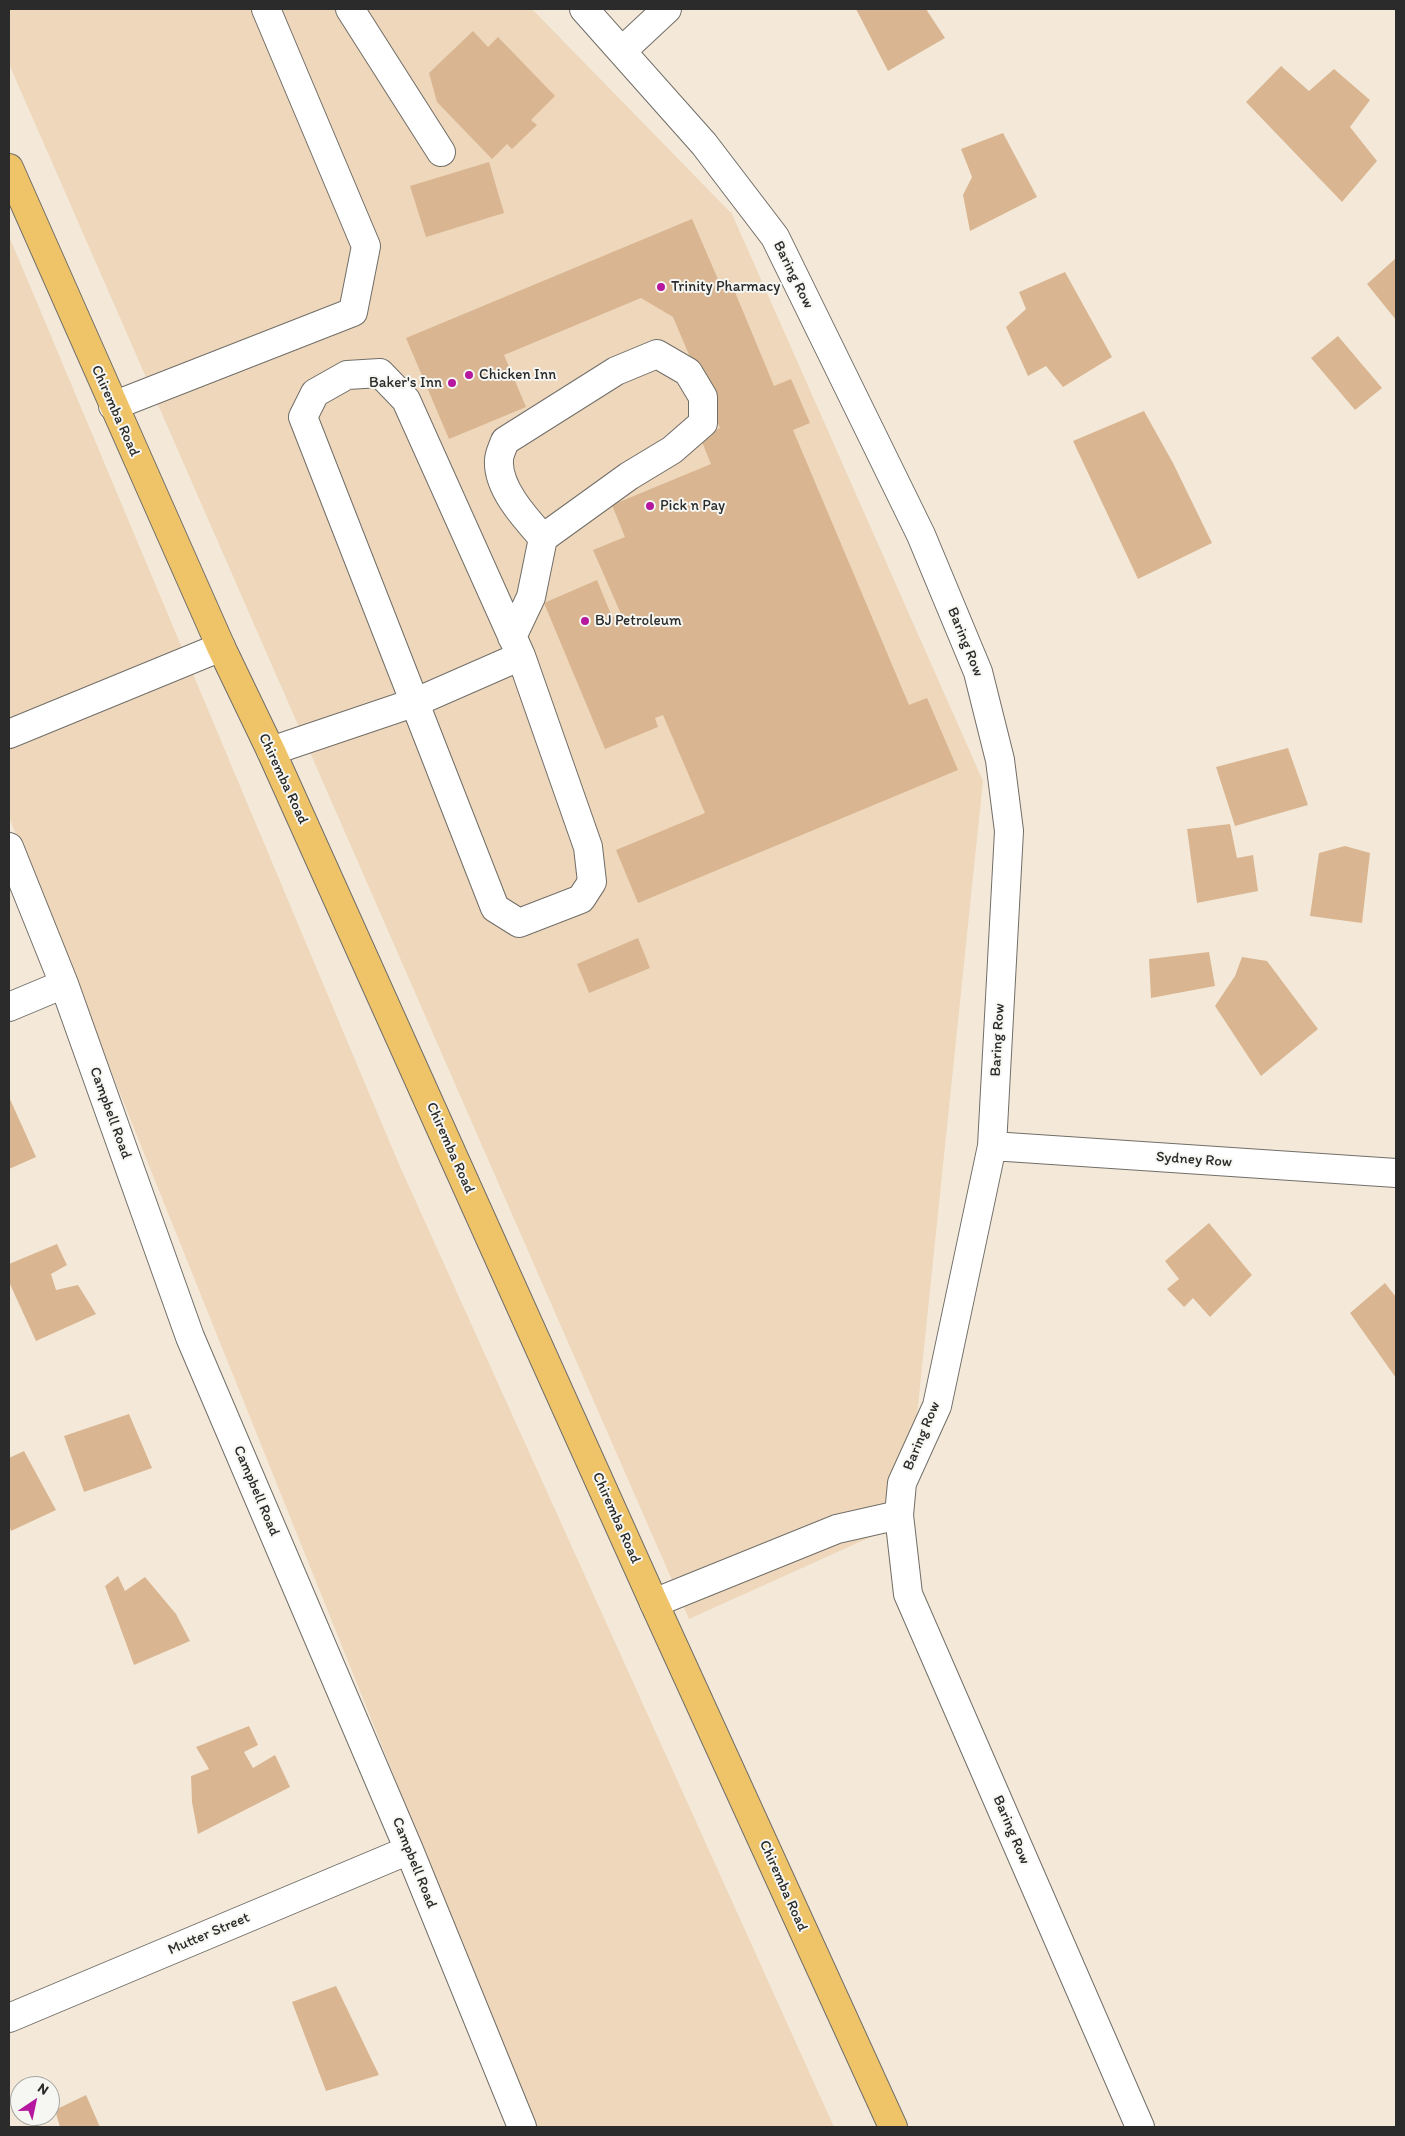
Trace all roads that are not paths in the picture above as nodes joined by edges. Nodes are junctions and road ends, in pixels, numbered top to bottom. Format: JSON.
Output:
{"nodes":[{"id":1,"x":266,"y":9,"type":"edge"},
{"id":2,"x":350,"y":9,"type":"edge"},
{"id":3,"x":584,"y":9,"type":"edge"},
{"id":4,"x":667,"y":9,"type":"edge"},
{"id":5,"x":622,"y":51,"type":"junction"},
{"id":6,"x":441,"y":152,"type":"dead end"},
{"id":7,"x":9,"y":168,"type":"edge"},
{"id":8,"x":113,"y":406,"type":"junction"},
{"id":9,"x":543,"y":538,"type":"junction"},
{"id":10,"x":516,"y":646,"type":"junction"},
{"id":11,"x":221,"y":647,"type":"junction"},
{"id":12,"x":416,"y":702,"type":"junction"},
{"id":13,"x":9,"y":734,"type":"edge"},
{"id":14,"x":271,"y":751,"type":"junction"},
{"id":15,"x":9,"y":847,"type":"edge"},
{"id":16,"x":64,"y":984,"type":"junction"},
{"id":17,"x":9,"y":1007,"type":"edge"},
{"id":18,"x":992,"y":1146,"type":"junction"},
{"id":19,"x":1396,"y":1173,"type":"edge"},
{"id":20,"x":899,"y":1515,"type":"junction"},
{"id":21,"x":654,"y":1603,"type":"junction"},
{"id":22,"x":409,"y":1850,"type":"junction"},
{"id":23,"x":9,"y":2018,"type":"edge"},
{"id":24,"x":522,"y":2127,"type":"edge"},
{"id":25,"x":893,"y":2127,"type":"edge"},
{"id":26,"x":1140,"y":2127,"type":"edge"}],
"edges":[{"from":1,"to":8,"type":"street"},
{"from":2,"to":6,"type":"street"},
{"from":3,"to":5,"type":"street","name":"Baring Row"},
{"from":4,"to":5,"type":"street"},
{"from":5,"to":18,"type":"street","name":"Baring Row"},
{"from":7,"to":8,"type":"main road","name":"Chiremba Road"},
{"from":8,"to":11,"type":"main road","name":"Chiremba Road"},
{"from":9,"to":9,"type":"street"},
{"from":9,"to":10,"type":"street"},
{"from":10,"to":12,"type":"street"},
{"from":10,"to":12,"type":"street"},
{"from":10,"to":12,"type":"street"},
{"from":11,"to":13,"type":"street"},
{"from":11,"to":14,"type":"main road","name":"Chiremba Road"},
{"from":12,"to":14,"type":"street"},
{"from":14,"to":21,"type":"main road","name":"Chiremba Road"},
{"from":15,"to":16,"type":"street","name":"Campbell Road"},
{"from":16,"to":17,"type":"street"},
{"from":16,"to":22,"type":"street","name":"Campbell Road"},
{"from":18,"to":19,"type":"street","name":"Sydney Row"},
{"from":18,"to":20,"type":"street","name":"Baring Row"},
{"from":20,"to":21,"type":"street"},
{"from":20,"to":26,"type":"street","name":"Baring Row"},
{"from":21,"to":25,"type":"main road","name":"Chiremba Road"},
{"from":22,"to":23,"type":"street","name":"Mutter Street"},
{"from":22,"to":24,"type":"street","name":"Campbell Road"}]}
